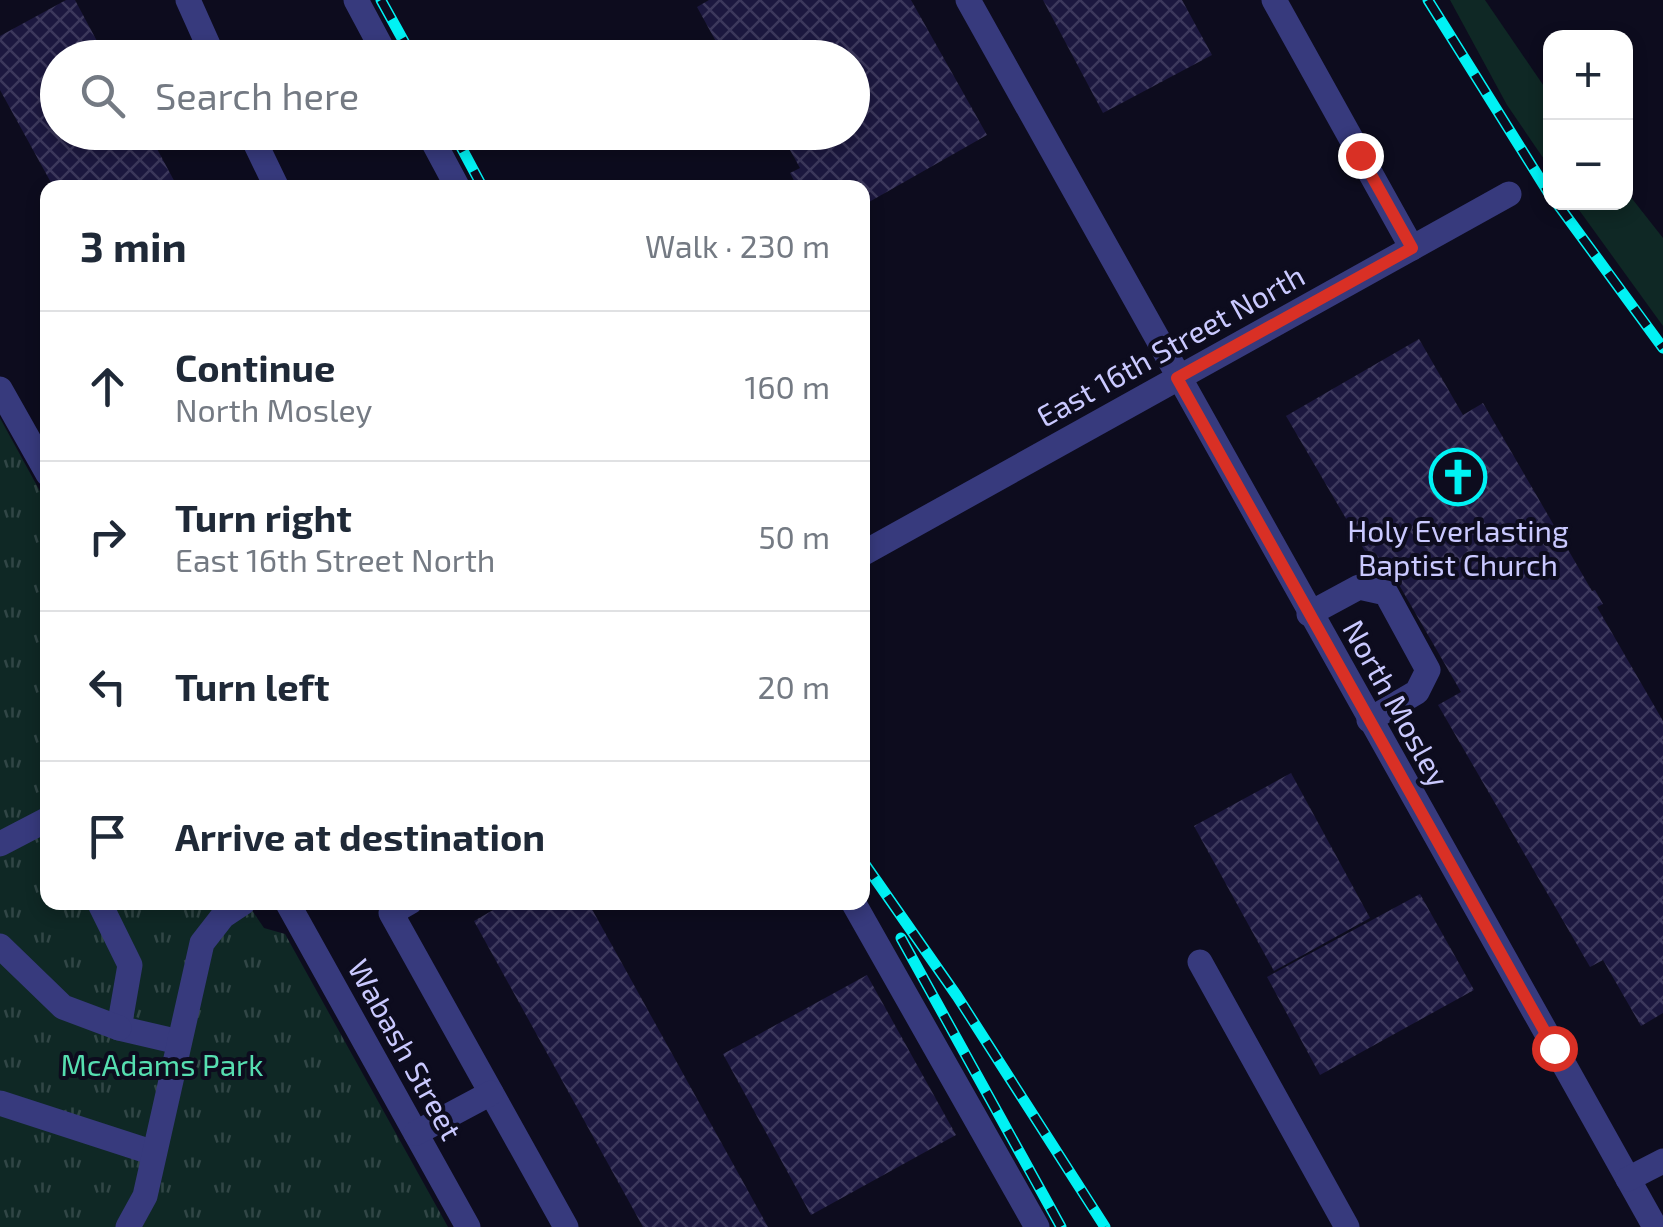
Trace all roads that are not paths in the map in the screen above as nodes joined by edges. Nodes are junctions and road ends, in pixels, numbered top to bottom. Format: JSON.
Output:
{"nodes":[{"id":1,"x":188,"y":0,"type":"edge"},
{"id":2,"x":356,"y":0,"type":"edge"},
{"id":3,"x":968,"y":0,"type":"edge"},
{"id":4,"x":1274,"y":0,"type":"edge"},
{"id":5,"x":206,"y":40,"type":"edge"},
{"id":6,"x":378,"y":40,"type":"edge"},
{"id":7,"x":259,"y":150,"type":"edge"},
{"id":8,"x":438,"y":150,"type":"edge"},
{"id":9,"x":273,"y":180,"type":"edge"},
{"id":10,"x":454,"y":180,"type":"edge"},
{"id":11,"x":1509,"y":194,"type":"dead end"},
{"id":12,"x":1412,"y":248,"type":"junction"},
{"id":13,"x":1177,"y":378,"type":"junction"},
{"id":14,"x":0,"y":389,"type":"edge"},
{"id":15,"x":40,"y":460,"type":"edge"},
{"id":16,"x":870,"y":550,"type":"edge"},
{"id":17,"x":1310,"y":614,"type":"junction"},
{"id":18,"x":1370,"y":720,"type":"junction"},
{"id":19,"x":40,"y":823,"type":"edge"},
{"id":20,"x":0,"y":844,"type":"edge"},
{"id":21,"x":103,"y":910,"type":"edge"},
{"id":22,"x":232,"y":910,"type":"edge"},
{"id":23,"x":291,"y":910,"type":"edge"},
{"id":24,"x":396,"y":910,"type":"edge"},
{"id":25,"x":858,"y":910,"type":"edge"},
{"id":26,"x":0,"y":946,"type":"edge"},
{"id":27,"x":1200,"y":962,"type":"dead end"},
{"id":28,"x":119,"y":1028,"type":"junction"},
{"id":29,"x":179,"y":1042,"type":"junction"},
{"id":30,"x":491,"y":1093,"type":"junction"},
{"id":31,"x":0,"y":1103,"type":"edge"},
{"id":32,"x":416,"y":1134,"type":"junction"},
{"id":33,"x":154,"y":1153,"type":"junction"},
{"id":34,"x":1663,"y":1161,"type":"edge"},
{"id":35,"x":1628,"y":1180,"type":"junction"},
{"id":36,"x":128,"y":1227,"type":"edge"},
{"id":37,"x":468,"y":1227,"type":"edge"},
{"id":38,"x":566,"y":1227,"type":"edge"},
{"id":39,"x":1037,"y":1227,"type":"edge"},
{"id":40,"x":1347,"y":1227,"type":"edge"},
{"id":41,"x":1655,"y":1227,"type":"edge"}],
"edges":[{"from":1,"to":5,"type":"street"},
{"from":2,"to":6,"type":"street"},
{"from":3,"to":13,"type":"street","name":"North Mosley"},
{"from":4,"to":12,"type":"street"},
{"from":7,"to":9,"type":"street"},
{"from":8,"to":10,"type":"street"},
{"from":11,"to":12,"type":"street","name":"East 16th Street North"},
{"from":12,"to":13,"type":"street","name":"East 16th Street North"},
{"from":13,"to":16,"type":"street","name":"East 16th Street North"},
{"from":13,"to":17,"type":"street","name":"North Mosley"},
{"from":14,"to":15,"type":"street"},
{"from":17,"to":18,"type":"street","name":"North Mosley"},
{"from":17,"to":18,"type":"street"},
{"from":18,"to":35,"type":"street","name":"North Mosley"},
{"from":19,"to":20,"type":"street"},
{"from":21,"to":28,"type":"street"},
{"from":22,"to":29,"type":"street"},
{"from":23,"to":32,"type":"street","name":"Wabash Street"},
{"from":24,"to":30,"type":"street"},
{"from":25,"to":39,"type":"street"},
{"from":26,"to":28,"type":"street"},
{"from":27,"to":40,"type":"street"},
{"from":28,"to":29,"type":"street"},
{"from":29,"to":33,"type":"street"},
{"from":30,"to":32,"type":"street"},
{"from":30,"to":38,"type":"street"},
{"from":31,"to":33,"type":"street"},
{"from":32,"to":37,"type":"street","name":"Wabash Street"},
{"from":33,"to":36,"type":"street"},
{"from":34,"to":35,"type":"street"},
{"from":35,"to":41,"type":"street","name":"North Mosley"}]}
